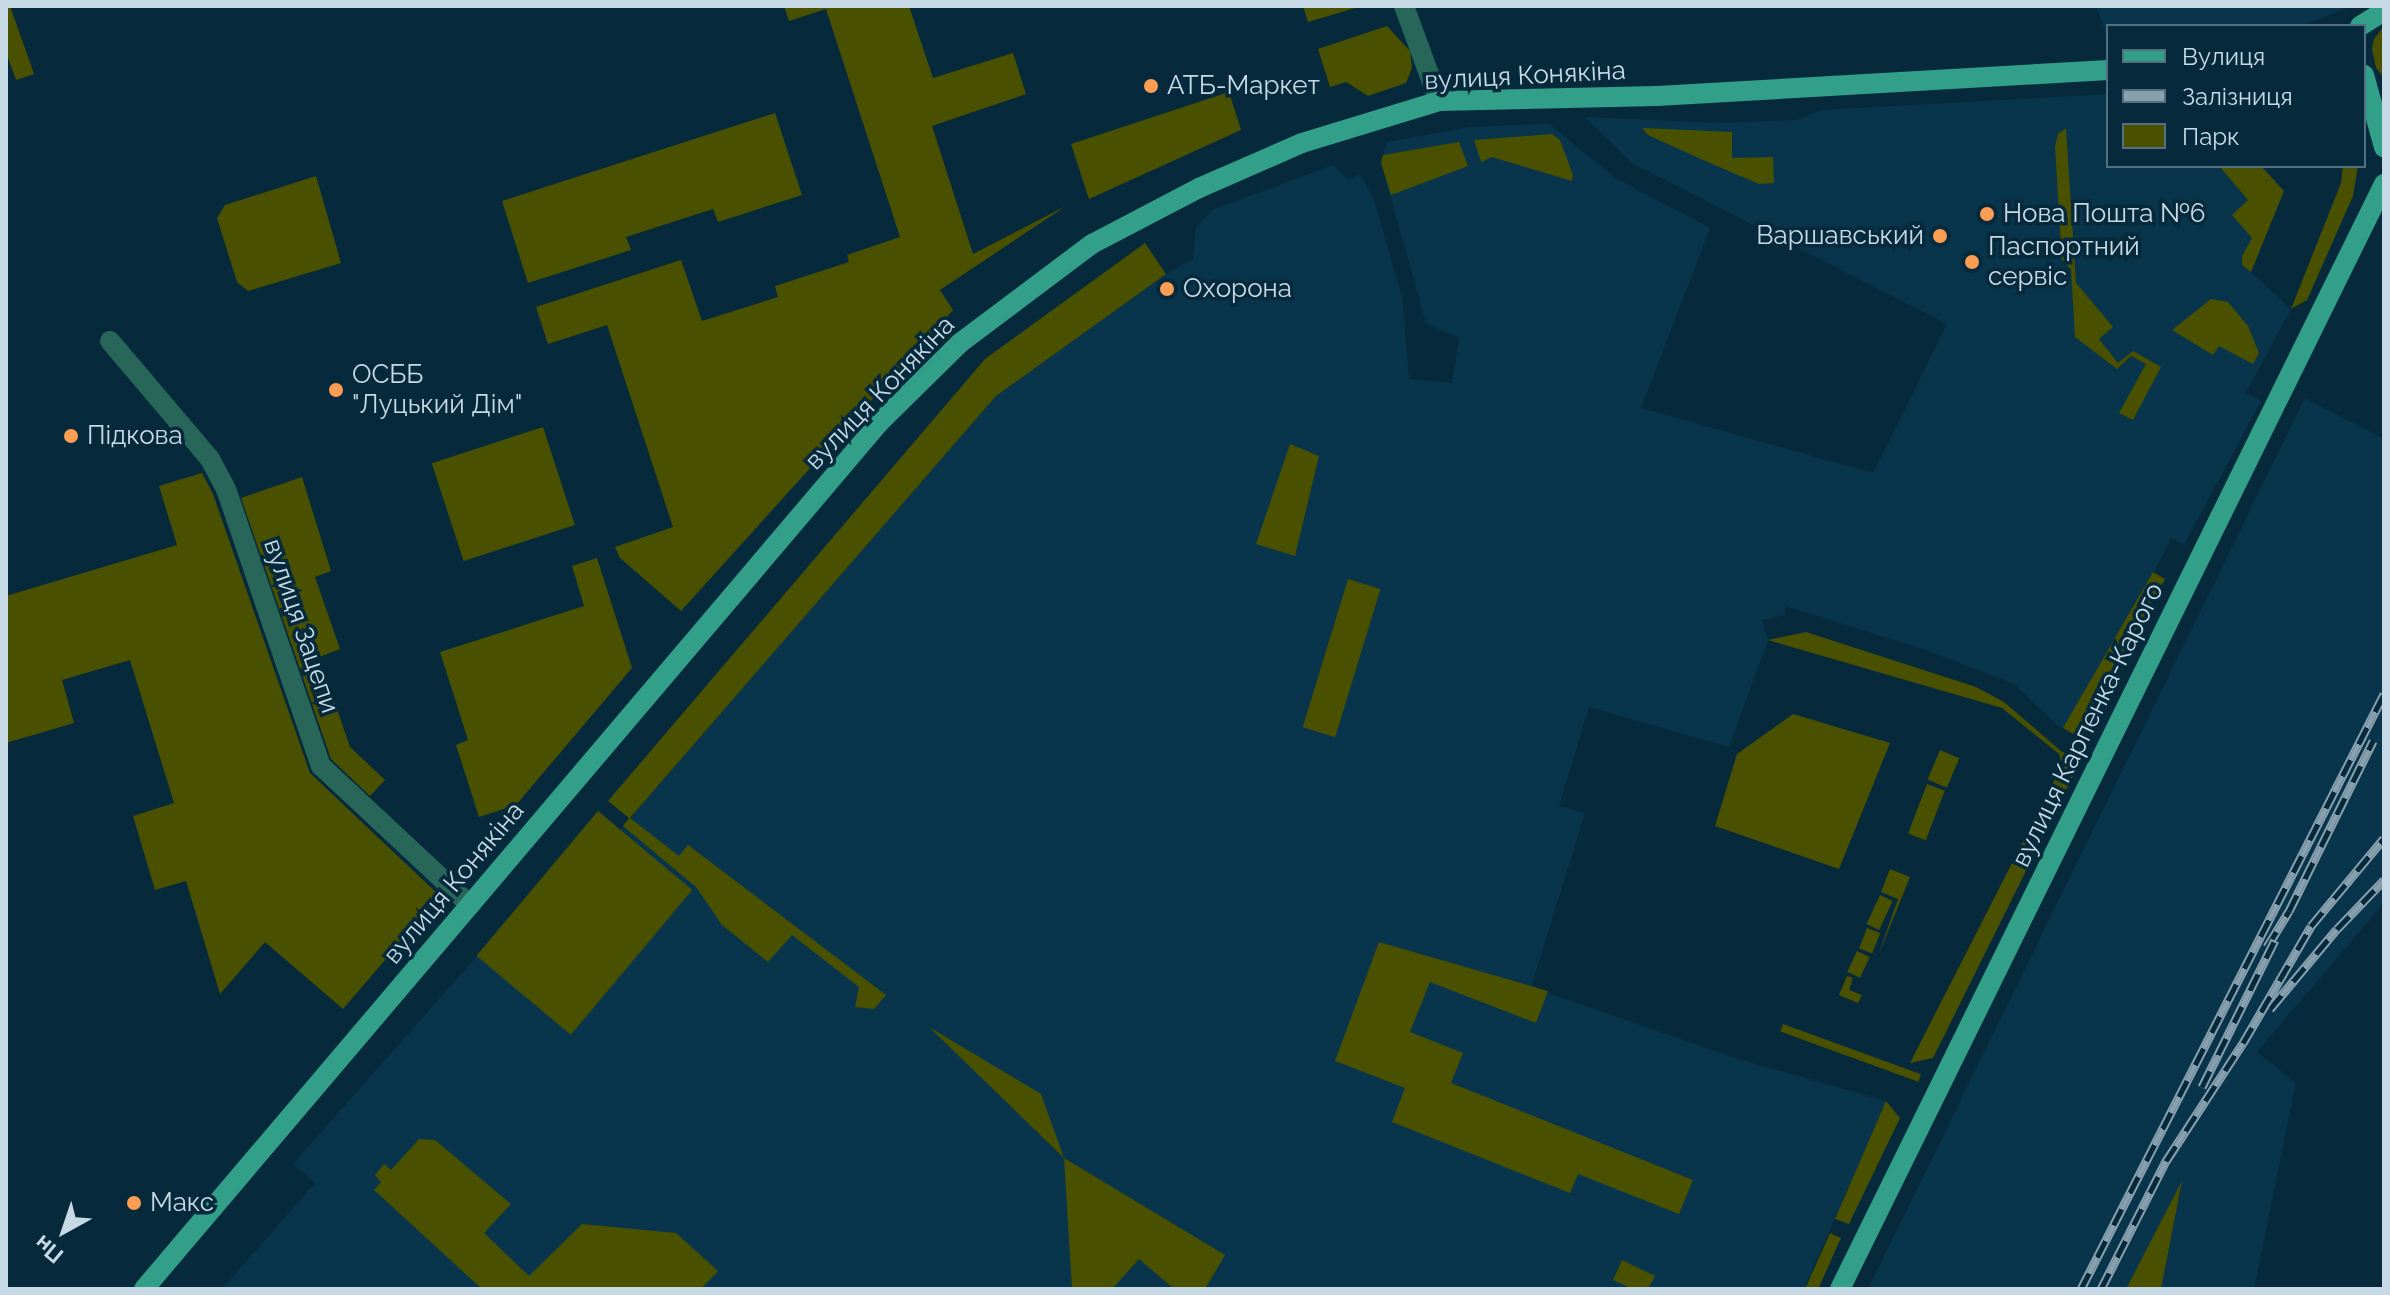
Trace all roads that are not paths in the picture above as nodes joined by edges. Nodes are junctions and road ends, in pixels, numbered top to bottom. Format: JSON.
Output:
{"nodes":[{"id":1,"x":1404,"y":6,"type":"edge"},
{"id":2,"x":2106,"y":70,"type":"edge"},
{"id":3,"x":2370,"y":83,"type":"edge"},
{"id":4,"x":1439,"y":101,"type":"junction"},
{"id":5,"x":2384,"y":147,"type":"edge"},
{"id":6,"x":2384,"y":184,"type":"edge"},
{"id":7,"x":110,"y":341,"type":"dead end"},
{"id":8,"x":470,"y":905,"type":"junction"},
{"id":9,"x":144,"y":1289,"type":"edge"},
{"id":10,"x":1840,"y":1289,"type":"edge"}],
"edges":[{"from":1,"to":4,"type":"street"},
{"from":2,"to":4,"type":"main road","name":"вулиця Конякіна"},
{"from":3,"to":5,"type":"main road"},
{"from":4,"to":8,"type":"main road","name":"вулиця Конякіна"},
{"from":6,"to":10,"type":"main road","name":"вулиця Карпенка-Карого"},
{"from":7,"to":8,"type":"street","name":"вулиця Зацепи"},
{"from":8,"to":9,"type":"main road","name":"вулиця Конякіна"}]}
